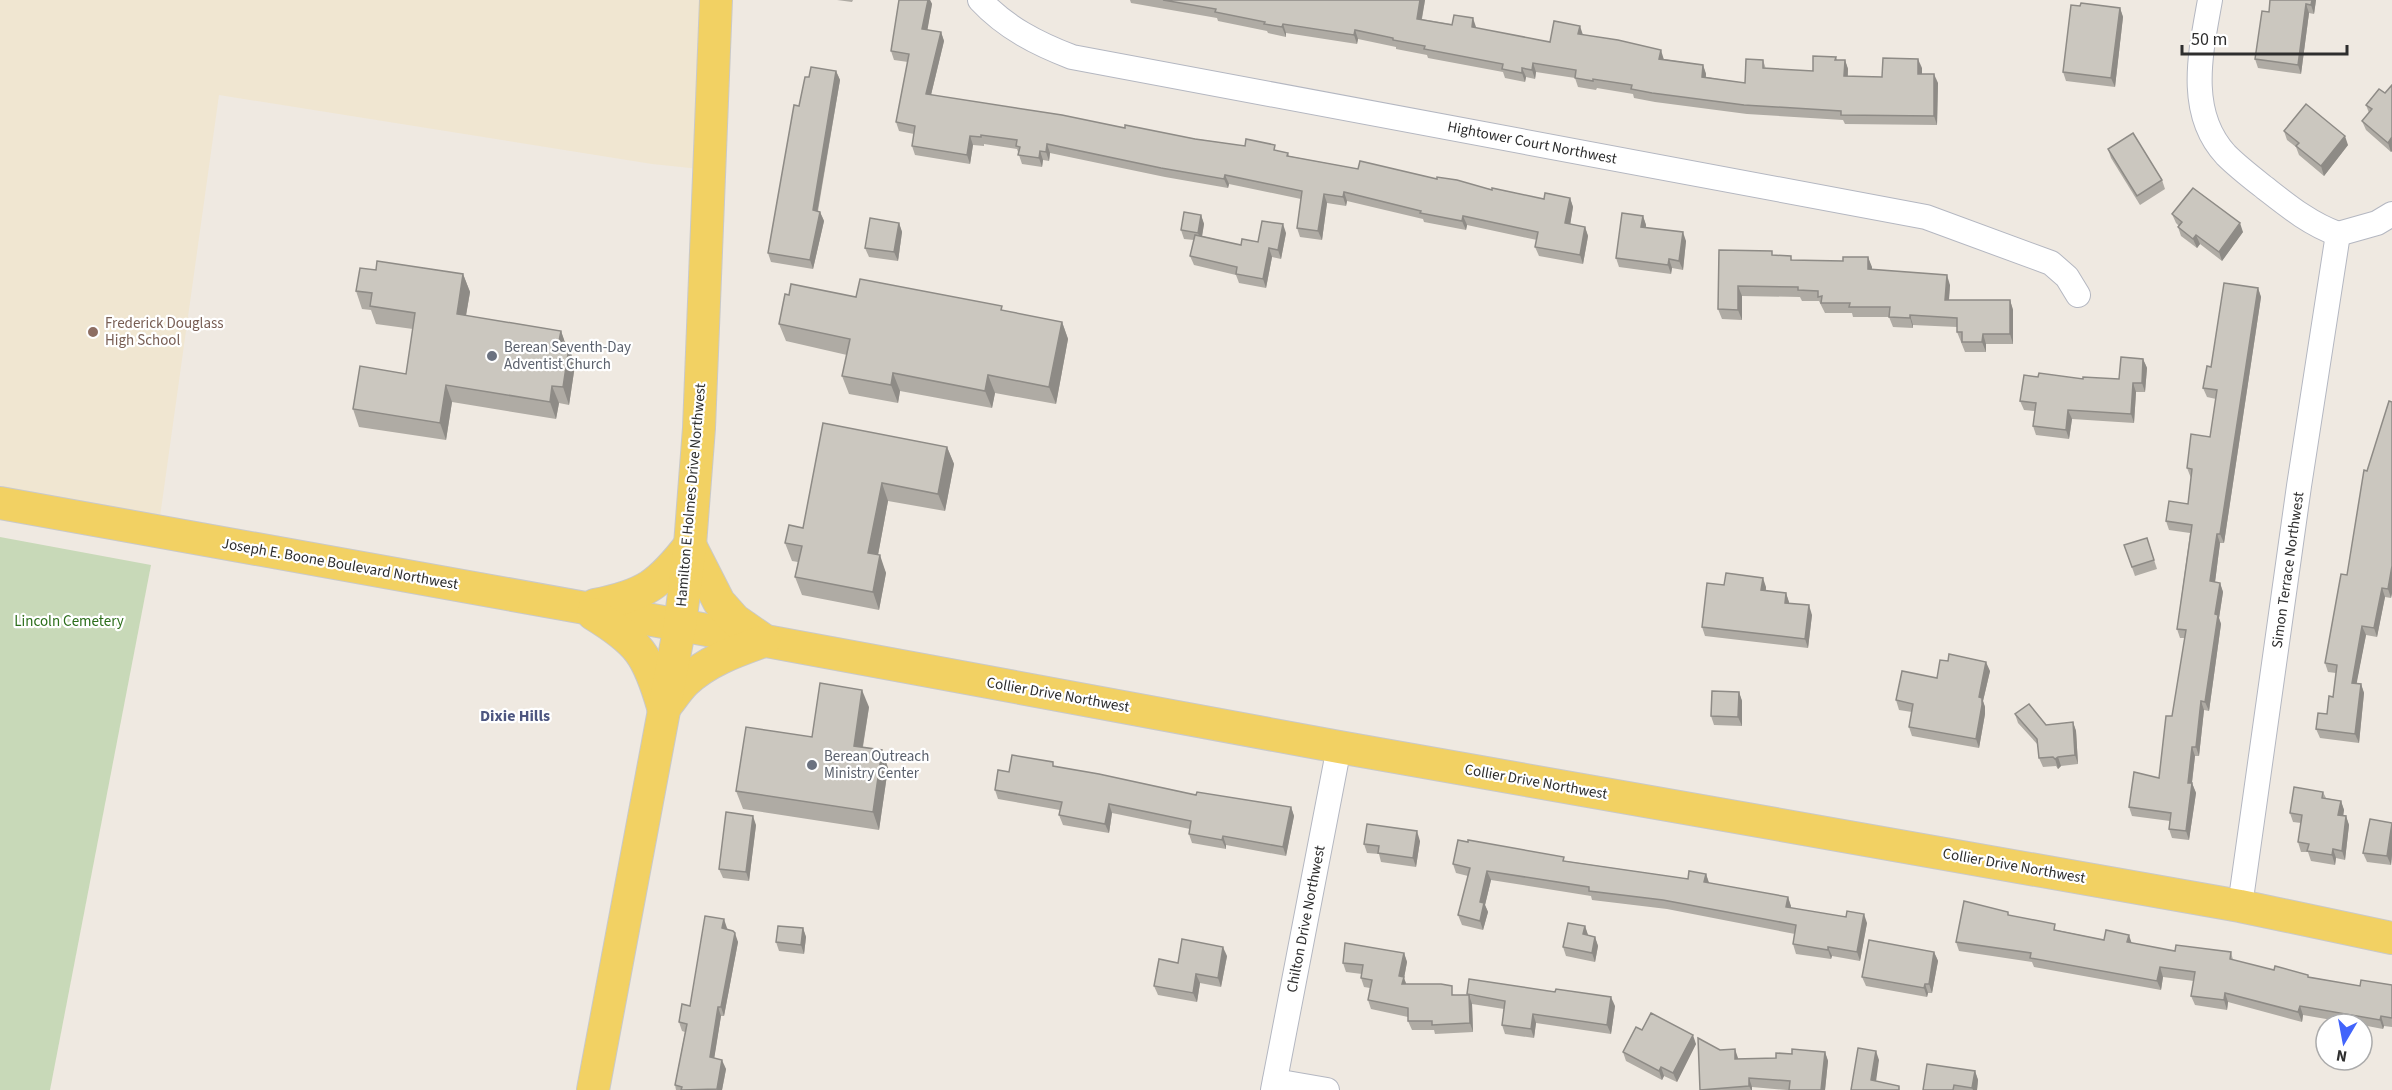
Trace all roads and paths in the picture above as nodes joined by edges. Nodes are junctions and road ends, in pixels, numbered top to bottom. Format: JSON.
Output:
{"nodes":[{"id":1,"x":716,"y":0,"type":"edge"},
{"id":2,"x":980,"y":0,"type":"edge"},
{"id":3,"x":2210,"y":0,"type":"edge"},
{"id":4,"x":2392,"y":214,"type":"edge"},
{"id":5,"x":2338,"y":234,"type":"junction"},
{"id":6,"x":2078,"y":295,"type":"dead end"},
{"id":7,"x":0,"y":503,"type":"edge"},
{"id":8,"x":690,"y":545,"type":"junction"},
{"id":9,"x":582,"y":607,"type":"junction"},
{"id":10,"x":680,"y":625,"type":"junction"},
{"id":11,"x":765,"y":641,"type":"junction"},
{"id":12,"x":664,"y":708,"type":"junction"},
{"id":13,"x":1339,"y":747,"type":"junction"},
{"id":14,"x":2240,"y":906,"type":"junction"},
{"id":15,"x":2392,"y":938,"type":"edge"},
{"id":16,"x":1274,"y":1086,"type":"edge"},
{"id":17,"x":593,"y":1090,"type":"edge"},
{"id":18,"x":1327,"y":1090,"type":"edge"}],
"edges":[{"from":1,"to":8,"type":"main road","name":"Hamilton E Holmes Drive Northwest"},
{"from":2,"to":6,"type":"street","name":"Hightower Court Northwest"},
{"from":3,"to":5,"type":"street"},
{"from":4,"to":5,"type":"street"},
{"from":5,"to":14,"type":"street","name":"Simon Terrace Northwest"},
{"from":7,"to":9,"type":"main road","name":"Joseph E. Boone Boulevard Northwest"},
{"from":8,"to":9,"type":"main road"},
{"from":8,"to":10,"type":"main road","name":"Hamilton E Holmes Drive Northwest"},
{"from":8,"to":11,"type":"main road"},
{"from":9,"to":10,"type":"main road","name":"Joseph E. Boone Boulevard Northwest"},
{"from":9,"to":12,"type":"main road"},
{"from":10,"to":11,"type":"main road","name":"Collier Drive Northwest"},
{"from":10,"to":12,"type":"main road","name":"Hamilton E Holmes Drive Northwest"},
{"from":11,"to":12,"type":"main road"},
{"from":11,"to":13,"type":"main road","name":"Collier Drive Northwest"},
{"from":12,"to":17,"type":"main road","name":"Hamilton E Holmes Drive Northwest"},
{"from":13,"to":14,"type":"main road","name":"Collier Drive Northwest"},
{"from":13,"to":16,"type":"street","name":"Chilton Drive Northwest"},
{"from":14,"to":15,"type":"main road","name":"Collier Drive Northwest"},
{"from":16,"to":18,"type":"street"}]}
